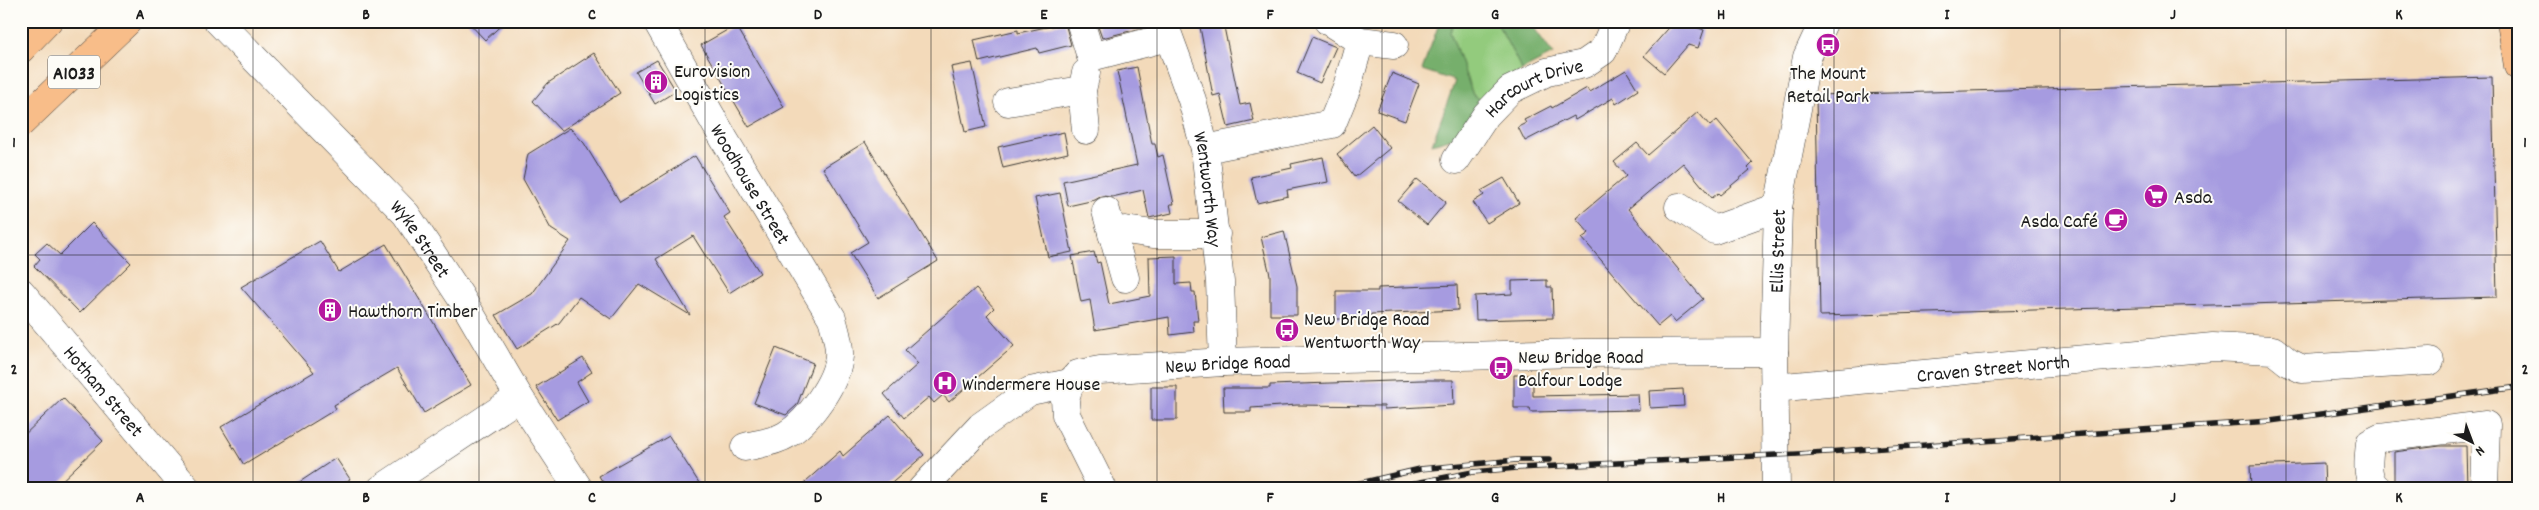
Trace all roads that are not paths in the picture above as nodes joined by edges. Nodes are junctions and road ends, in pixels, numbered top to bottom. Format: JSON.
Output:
{"nodes":[{"id":1,"x":48,"y":21,"type":"edge"},
{"id":2,"x":128,"y":21,"type":"edge"},
{"id":3,"x":218,"y":21,"type":"edge"},
{"id":4,"x":1080,"y":21,"type":"edge"},
{"id":5,"x":1328,"y":21,"type":"edge"},
{"id":6,"x":1616,"y":21,"type":"edge"},
{"id":7,"x":1824,"y":21,"type":"edge"},
{"id":8,"x":2511,"y":21,"type":"edge"},
{"id":9,"x":663,"y":24,"type":"edge"},
{"id":10,"x":1165,"y":29,"type":"edge"},
{"id":11,"x":1360,"y":41,"type":"junction"},
{"id":12,"x":1394,"y":45,"type":"dead end"},
{"id":13,"x":21,"y":49,"type":"edge"},
{"id":14,"x":1091,"y":57,"type":"junction"},
{"id":15,"x":2518,"y":66,"type":"edge"},
{"id":16,"x":1082,"y":90,"type":"junction"},
{"id":17,"x":1008,"y":102,"type":"dead end"},
{"id":18,"x":21,"y":123,"type":"edge"},
{"id":19,"x":1086,"y":130,"type":"dead end"},
{"id":20,"x":1205,"y":149,"type":"junction"},
{"id":21,"x":1456,"y":160,"type":"dead end"},
{"id":22,"x":1778,"y":206,"type":"junction"},
{"id":23,"x":1679,"y":207,"type":"dead end"},
{"id":24,"x":1216,"y":234,"type":"junction"},
{"id":25,"x":1125,"y":278,"type":"dead end"},
{"id":26,"x":21,"y":292,"type":"edge"},
{"id":27,"x":1774,"y":352,"type":"junction"},
{"id":28,"x":2430,"y":361,"type":"dead end"},
{"id":29,"x":1223,"y":362,"type":"junction"},
{"id":30,"x":1070,"y":383,"type":"junction"},
{"id":31,"x":1774,"y":388,"type":"junction"},
{"id":32,"x":519,"y":397,"type":"junction"},
{"id":33,"x":745,"y":447,"type":"dead end"},
{"id":34,"x":959,"y":450,"type":"junction"},
{"id":35,"x":2369,"y":459,"type":"junction"},
{"id":36,"x":187,"y":489,"type":"edge"},
{"id":37,"x":381,"y":489,"type":"edge"},
{"id":38,"x":578,"y":489,"type":"edge"},
{"id":39,"x":922,"y":489,"type":"edge"},
{"id":40,"x":944,"y":489,"type":"edge"},
{"id":41,"x":1103,"y":489,"type":"edge"},
{"id":42,"x":1776,"y":489,"type":"edge"},
{"id":43,"x":2378,"y":489,"type":"edge"},
{"id":44,"x":2392,"y":489,"type":"edge"},
{"id":45,"x":2484,"y":489,"type":"edge"}],
"edges":[{"from":1,"to":13,"type":"highway"},
{"from":2,"to":18,"type":"highway","number":"A1033"},
{"from":3,"to":32,"type":"street","name":"Wyke Street"},
{"from":4,"to":14,"type":"street"},
{"from":5,"to":11,"type":"street"},
{"from":6,"to":21,"type":"street","name":"Harcourt Drive"},
{"from":7,"to":22,"type":"street","name":"Ellis Street"},
{"from":8,"to":15,"type":"highway"},
{"from":9,"to":33,"type":"street","name":"Woodhouse Street"},
{"from":10,"to":14,"type":"street"},
{"from":10,"to":20,"type":"street","name":"Wentworth Way"},
{"from":11,"to":12,"type":"street"},
{"from":11,"to":20,"type":"street"},
{"from":14,"to":16,"type":"street"},
{"from":16,"to":17,"type":"street"},
{"from":16,"to":19,"type":"street"},
{"from":20,"to":24,"type":"street","name":"Wentworth Way"},
{"from":22,"to":23,"type":"street"},
{"from":22,"to":27,"type":"street","name":"Ellis Street"},
{"from":24,"to":25,"type":"street"},
{"from":24,"to":29,"type":"street","name":"Wentworth Way"},
{"from":26,"to":36,"type":"street","name":"Hotham Street"},
{"from":27,"to":29,"type":"street","name":"New Bridge Road"},
{"from":27,"to":31,"type":"street","name":"Ellis Street"},
{"from":28,"to":31,"type":"street","name":"Craven Street North"},
{"from":29,"to":30,"type":"street","name":"New Bridge Road"},
{"from":30,"to":34,"type":"street","name":"New Bridge Road"},
{"from":30,"to":41,"type":"street"},
{"from":31,"to":42,"type":"street","name":"Ellis Street"},
{"from":32,"to":37,"type":"street"},
{"from":32,"to":38,"type":"street","name":"Wyke Street"},
{"from":34,"to":39,"type":"street","name":"New Bridge Road"},
{"from":34,"to":40,"type":"street"},
{"from":35,"to":43,"type":"street"},
{"from":35,"to":44,"type":"street"},
{"from":35,"to":45,"type":"street"}]}
